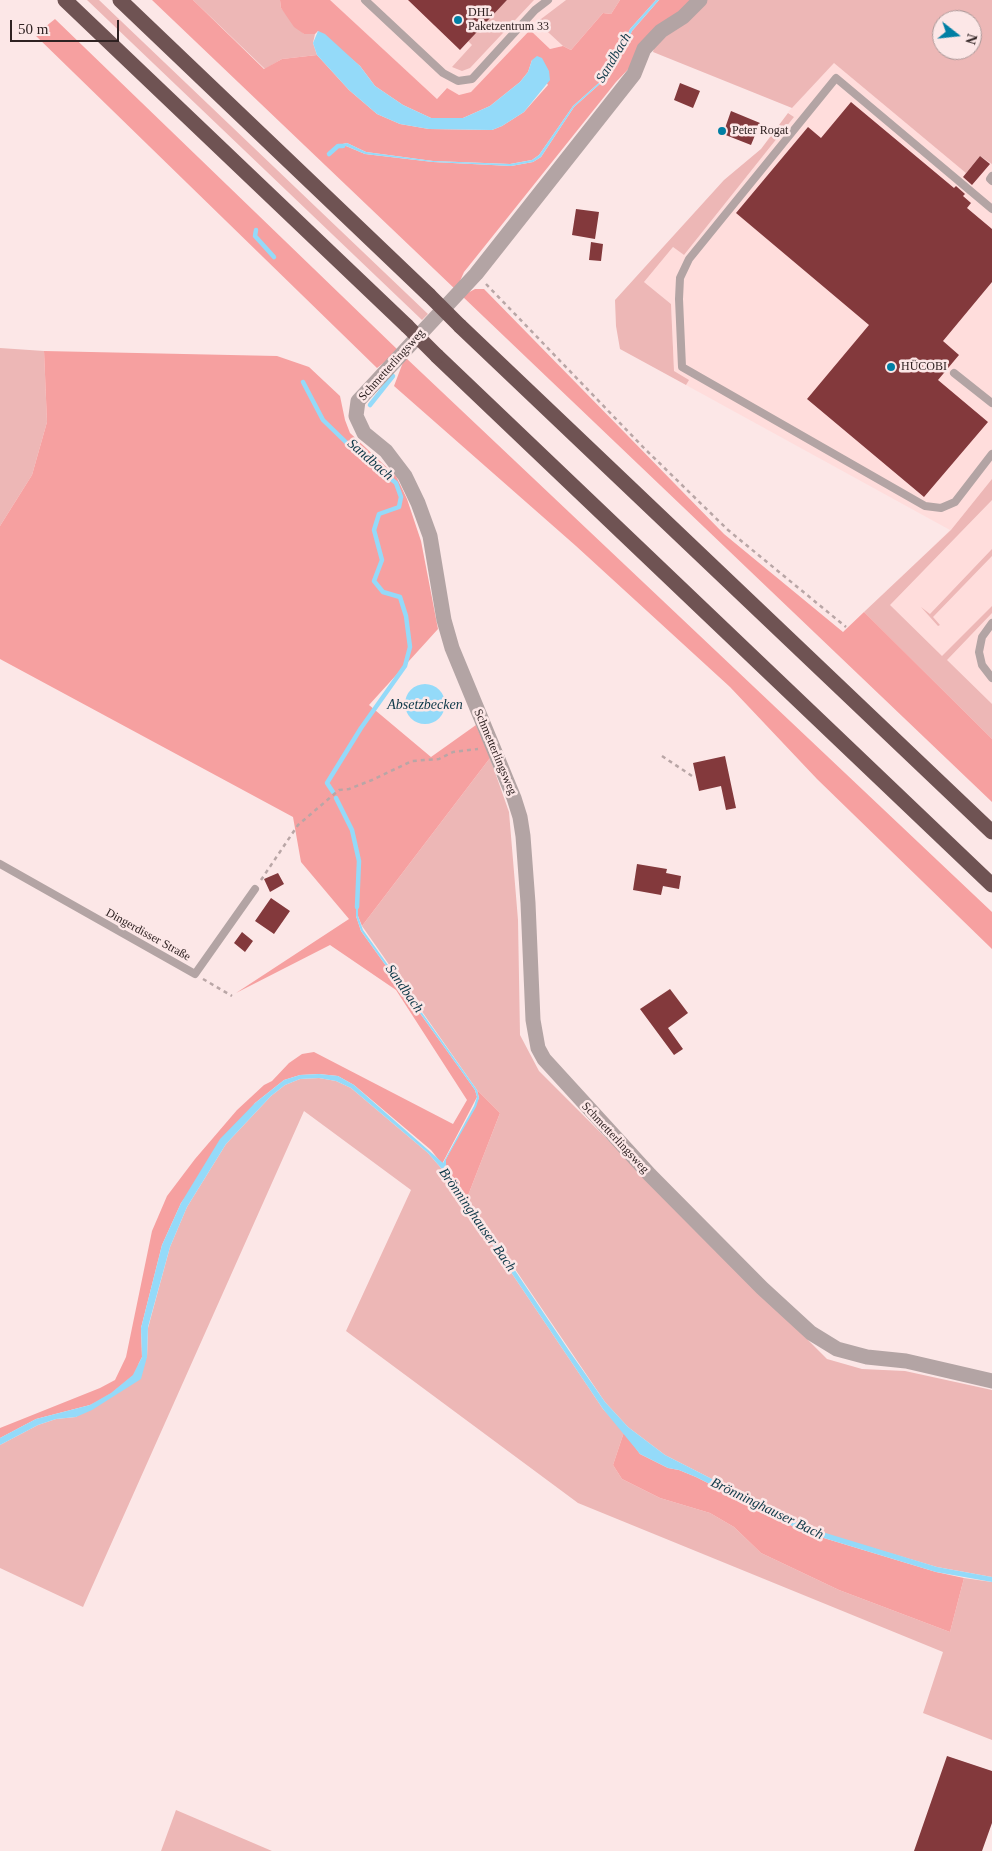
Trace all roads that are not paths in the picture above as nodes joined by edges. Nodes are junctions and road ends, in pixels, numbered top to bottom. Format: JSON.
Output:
{"nodes":[{"id":1,"x":65,"y":0,"type":"edge"},
{"id":2,"x":120,"y":0,"type":"edge"},
{"id":3,"x":366,"y":0,"type":"edge"},
{"id":4,"x":548,"y":0,"type":"edge"},
{"id":5,"x":700,"y":0,"type":"edge"},
{"id":6,"x":992,"y":176,"type":"edge"},
{"id":7,"x":992,"y":181,"type":"edge"},
{"id":8,"x":992,"y":210,"type":"edge"},
{"id":9,"x":954,"y":373,"type":"dead end"},
{"id":10,"x":992,"y":403,"type":"edge"},
{"id":11,"x":992,"y":454,"type":"edge"},
{"id":12,"x":992,"y":623,"type":"edge"},
{"id":13,"x":992,"y":678,"type":"edge"},
{"id":14,"x":992,"y":832,"type":"edge"},
{"id":15,"x":0,"y":864,"type":"edge"},
{"id":16,"x":992,"y":885,"type":"edge"},
{"id":17,"x":255,"y":889,"type":"road end"},
{"id":18,"x":992,"y":1381,"type":"edge"}],
"edges":[{"from":1,"to":16,"type":"highway","bridge":true},
{"from":2,"to":14,"type":"highway","bridge":true},
{"from":3,"to":4,"type":"lane"},
{"from":5,"to":18,"type":"street","name":"Schmetterlingsweg"},
{"from":6,"to":7,"type":"lane"},
{"from":8,"to":11,"type":"lane"},
{"from":9,"to":10,"type":"lane"},
{"from":12,"to":13,"type":"lane"},
{"from":15,"to":17,"type":"lane","name":"Dingerdisser Straße"}]}
